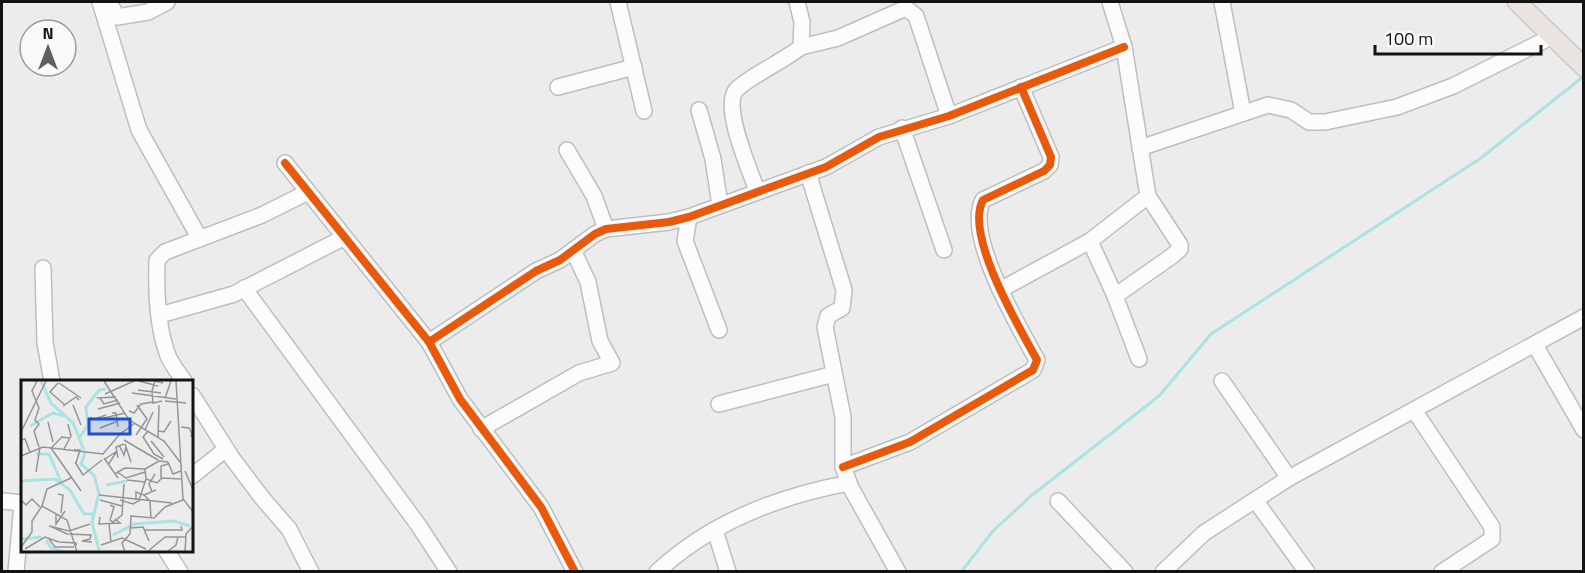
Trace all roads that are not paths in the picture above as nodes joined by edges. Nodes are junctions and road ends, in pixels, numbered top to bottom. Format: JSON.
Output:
{"nodes":[{"id":1,"x":100,"y":2,"type":"edge"},
{"id":2,"x":109,"y":2,"type":"edge"},
{"id":3,"x":167,"y":2,"type":"edge"},
{"id":4,"x":618,"y":2,"type":"edge"},
{"id":5,"x":798,"y":2,"type":"edge"},
{"id":6,"x":1110,"y":2,"type":"edge"},
{"id":7,"x":1222,"y":2,"type":"edge"},
{"id":8,"x":1517,"y":2,"type":"edge"},
{"id":9,"x":897,"y":6,"type":"edge"},
{"id":10,"x":1551,"y":37,"type":"junction"},
{"id":11,"x":801,"y":47,"type":"junction"},
{"id":12,"x":1124,"y":47,"type":"junction"},
{"id":13,"x":634,"y":67,"type":"junction"},
{"id":14,"x":1584,"y":67,"type":"edge"},
{"id":15,"x":558,"y":87,"type":"dead end"},
{"id":16,"x":1021,"y":87,"type":"junction"},
{"id":17,"x":699,"y":110,"type":"dead end"},
{"id":18,"x":644,"y":111,"type":"dead end"},
{"id":19,"x":1243,"y":113,"type":"junction"},
{"id":20,"x":949,"y":116,"type":"junction"},
{"id":21,"x":902,"y":128,"type":"junction"},
{"id":22,"x":1140,"y":148,"type":"junction"},
{"id":23,"x":567,"y":150,"type":"dead end"},
{"id":24,"x":285,"y":163,"type":"dead end"},
{"id":25,"x":808,"y":173,"type":"junction"},
{"id":26,"x":757,"y":191,"type":"junction"},
{"id":27,"x":306,"y":193,"type":"junction"},
{"id":28,"x":1148,"y":196,"type":"junction"},
{"id":29,"x":720,"y":205,"type":"junction"},
{"id":30,"x":689,"y":217,"type":"junction"},
{"id":31,"x":606,"y":229,"type":"junction"},
{"id":32,"x":343,"y":238,"type":"junction"},
{"id":33,"x":200,"y":239,"type":"junction"},
{"id":34,"x":1090,"y":241,"type":"junction"},
{"id":35,"x":573,"y":249,"type":"junction"},
{"id":36,"x":944,"y":250,"type":"dead end"},
{"id":37,"x":44,"y":268,"type":"dead end"},
{"id":38,"x":244,"y":288,"type":"junction"},
{"id":39,"x":1000,"y":290,"type":"junction"},
{"id":40,"x":1115,"y":296,"type":"junction"},
{"id":41,"x":160,"y":315,"type":"junction"},
{"id":42,"x":1584,"y":318,"type":"edge"},
{"id":43,"x":719,"y":330,"type":"dead end"},
{"id":44,"x":429,"y":342,"type":"junction"},
{"id":45,"x":1535,"y":345,"type":"junction"},
{"id":46,"x":1139,"y":359,"type":"dead end"},
{"id":47,"x":834,"y":374,"type":"junction"},
{"id":48,"x":52,"y":380,"type":"edge"},
{"id":49,"x":183,"y":380,"type":"edge"},
{"id":50,"x":1222,"y":381,"type":"dead end"},
{"id":51,"x":194,"y":398,"type":"edge"},
{"id":52,"x":719,"y":405,"type":"dead end"},
{"id":53,"x":1414,"y":410,"type":"junction"},
{"id":54,"x":481,"y":429,"type":"junction"},
{"id":55,"x":1584,"y":430,"type":"edge"},
{"id":56,"x":226,"y":448,"type":"junction"},
{"id":57,"x":843,"y":467,"type":"junction"},
{"id":58,"x":194,"y":474,"type":"edge"},
{"id":59,"x":1288,"y":478,"type":"junction"},
{"id":60,"x":849,"y":483,"type":"junction"},
{"id":61,"x":1255,"y":500,"type":"junction"},
{"id":62,"x":2,"y":501,"type":"edge"},
{"id":63,"x":1058,"y":501,"type":"dead end"},
{"id":64,"x":21,"y":504,"type":"edge"},
{"id":65,"x":21,"y":510,"type":"edge"},
{"id":66,"x":715,"y":530,"type":"junction"},
{"id":67,"x":167,"y":552,"type":"edge"},
{"id":68,"x":11,"y":568,"type":"edge"},
{"id":69,"x":1452,"y":569,"type":"edge"},
{"id":70,"x":1167,"y":570,"type":"edge"},
{"id":71,"x":180,"y":572,"type":"edge"},
{"id":72,"x":311,"y":572,"type":"edge"},
{"id":73,"x":449,"y":572,"type":"edge"},
{"id":74,"x":575,"y":572,"type":"edge"},
{"id":75,"x":657,"y":572,"type":"edge"},
{"id":76,"x":728,"y":572,"type":"edge"},
{"id":77,"x":898,"y":572,"type":"edge"},
{"id":78,"x":1125,"y":572,"type":"edge"},
{"id":79,"x":1307,"y":572,"type":"edge"}],
"edges":[{"from":1,"to":33,"type":"street"},
{"from":2,"to":3,"type":"street"},
{"from":4,"to":13,"type":"street"},
{"from":5,"to":11,"type":"street"},
{"from":6,"to":12,"type":"street"},
{"from":7,"to":19,"type":"street"},
{"from":8,"to":10,"type":"main road"},
{"from":9,"to":11,"type":"street"},
{"from":9,"to":20,"type":"street"},
{"from":10,"to":14,"type":"main road"},
{"from":10,"to":19,"type":"street"},
{"from":11,"to":26,"type":"street"},
{"from":12,"to":16,"type":"street"},
{"from":12,"to":22,"type":"street"},
{"from":13,"to":15,"type":"street"},
{"from":13,"to":18,"type":"street"},
{"from":16,"to":20,"type":"street"},
{"from":16,"to":39,"type":"street"},
{"from":17,"to":29,"type":"street"},
{"from":19,"to":22,"type":"street"},
{"from":20,"to":21,"type":"street"},
{"from":21,"to":25,"type":"street"},
{"from":21,"to":36,"type":"street"},
{"from":22,"to":28,"type":"street"},
{"from":23,"to":31,"type":"street"},
{"from":24,"to":27,"type":"street"},
{"from":25,"to":26,"type":"street"},
{"from":25,"to":47,"type":"street"},
{"from":26,"to":29,"type":"street"},
{"from":27,"to":32,"type":"street"},
{"from":27,"to":33,"type":"street"},
{"from":28,"to":34,"type":"street"},
{"from":28,"to":40,"type":"street"},
{"from":29,"to":30,"type":"street"},
{"from":30,"to":31,"type":"street"},
{"from":30,"to":43,"type":"street"},
{"from":31,"to":35,"type":"street"},
{"from":32,"to":38,"type":"street"},
{"from":32,"to":44,"type":"street"},
{"from":33,"to":41,"type":"street"},
{"from":34,"to":39,"type":"street"},
{"from":34,"to":40,"type":"street"},
{"from":35,"to":44,"type":"street"},
{"from":35,"to":54,"type":"street"},
{"from":37,"to":48,"type":"street"},
{"from":38,"to":41,"type":"street"},
{"from":38,"to":73,"type":"street"},
{"from":39,"to":57,"type":"street"},
{"from":40,"to":46,"type":"street"},
{"from":41,"to":49,"type":"street"},
{"from":42,"to":45,"type":"street"},
{"from":44,"to":54,"type":"street"},
{"from":45,"to":53,"type":"street"},
{"from":45,"to":55,"type":"street"},
{"from":47,"to":52,"type":"street"},
{"from":47,"to":57,"type":"street"},
{"from":50,"to":59,"type":"street"},
{"from":51,"to":56,"type":"street"},
{"from":53,"to":59,"type":"street"},
{"from":53,"to":69,"type":"street"},
{"from":54,"to":74,"type":"street"},
{"from":56,"to":58,"type":"street"},
{"from":56,"to":72,"type":"street"},
{"from":57,"to":60,"type":"street"},
{"from":59,"to":61,"type":"street"},
{"from":60,"to":66,"type":"street"},
{"from":60,"to":77,"type":"street"},
{"from":61,"to":70,"type":"street"},
{"from":61,"to":79,"type":"street"},
{"from":62,"to":64,"type":"street"},
{"from":63,"to":78,"type":"street"},
{"from":65,"to":68,"type":"street"},
{"from":66,"to":75,"type":"street"},
{"from":66,"to":76,"type":"street"},
{"from":67,"to":71,"type":"street"}]}
